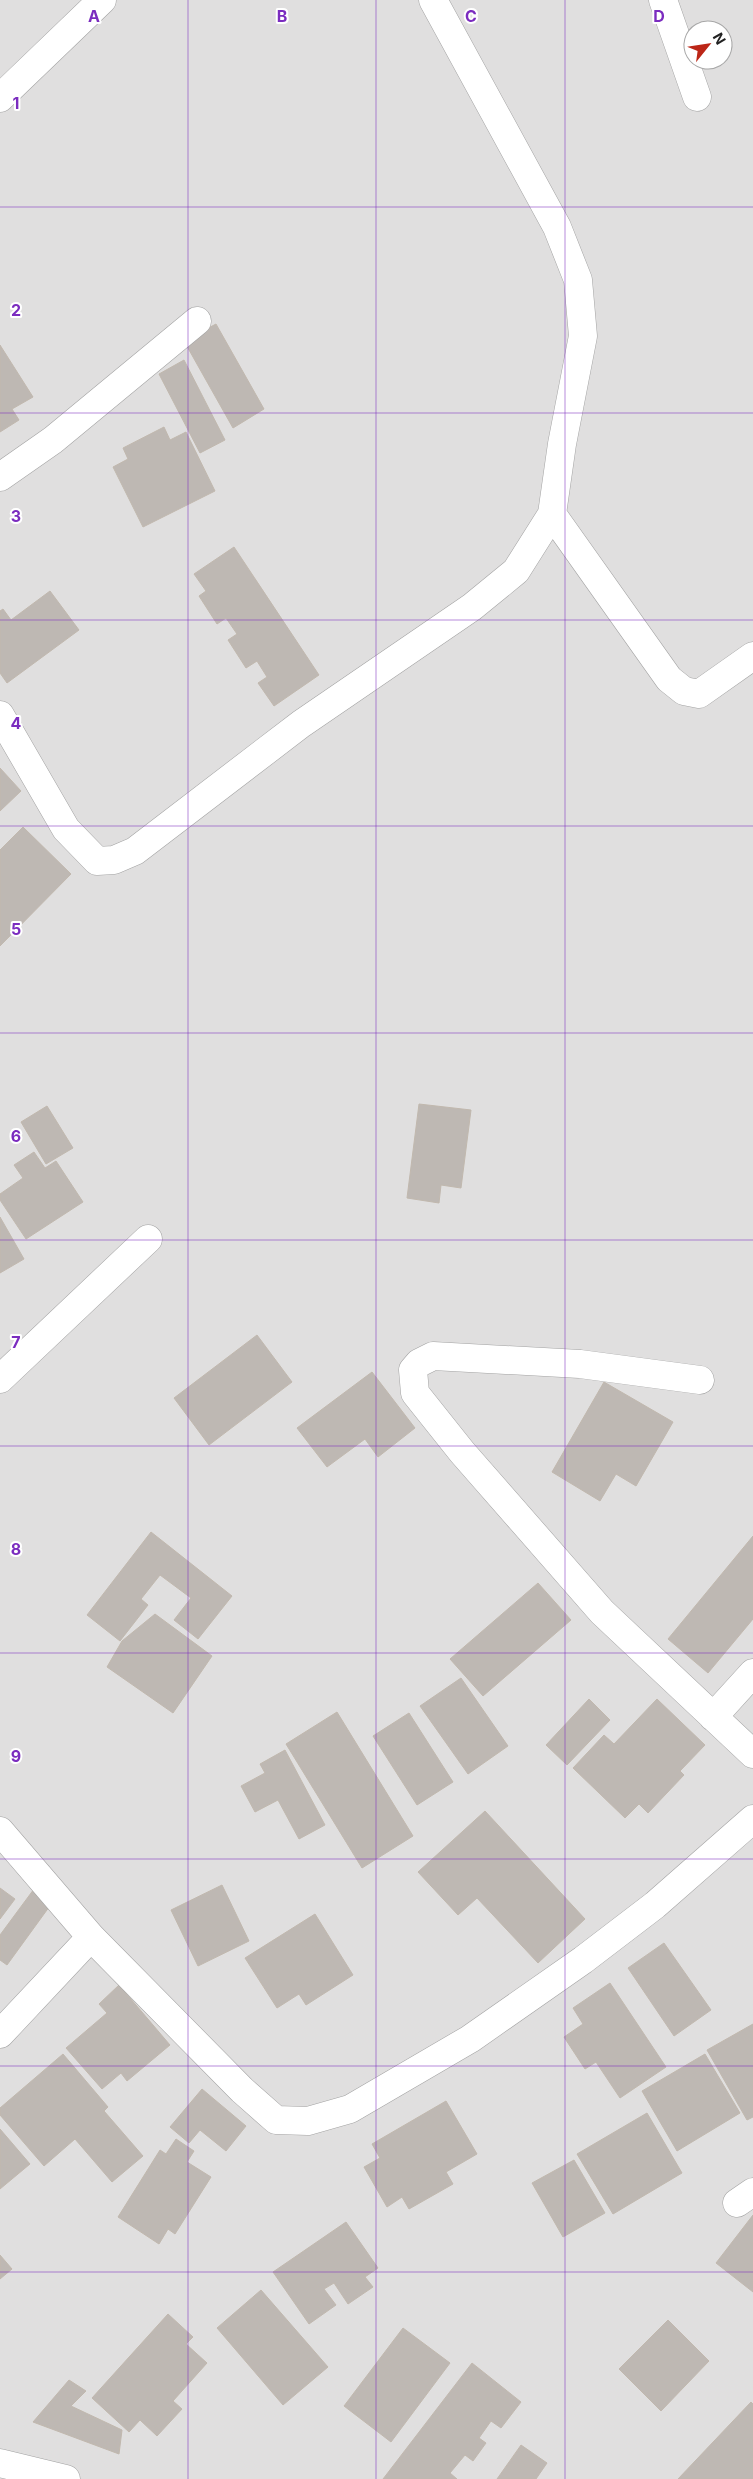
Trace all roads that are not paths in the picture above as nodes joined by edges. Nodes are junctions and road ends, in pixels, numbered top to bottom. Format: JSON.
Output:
{"nodes":[{"id":1,"x":102,"y":0,"type":"edge"},
{"id":2,"x":433,"y":0,"type":"edge"},
{"id":3,"x":663,"y":0,"type":"edge"},
{"id":4,"x":697,"y":97,"type":"dead end"},
{"id":5,"x":0,"y":98,"type":"edge"},
{"id":6,"x":197,"y":321,"type":"dead end"},
{"id":7,"x":0,"y":477,"type":"edge"},
{"id":8,"x":552,"y":514,"type":"junction"},
{"id":9,"x":753,"y":656,"type":"edge"},
{"id":10,"x":0,"y":715,"type":"edge"},
{"id":11,"x":148,"y":1239,"type":"dead end"},
{"id":12,"x":0,"y":1379,"type":"edge"},
{"id":13,"x":700,"y":1380,"type":"dead end"},
{"id":14,"x":753,"y":1673,"type":"edge"},
{"id":15,"x":713,"y":1717,"type":"junction"},
{"id":16,"x":753,"y":1754,"type":"edge"},
{"id":17,"x":753,"y":1819,"type":"edge"},
{"id":18,"x":0,"y":1831,"type":"edge"},
{"id":19,"x":91,"y":1937,"type":"junction"},
{"id":20,"x":0,"y":2034,"type":"edge"},
{"id":21,"x":0,"y":2463,"type":"edge"},
{"id":22,"x":66,"y":2479,"type":"edge"}],
"edges":[{"from":1,"to":5,"type":"street"},
{"from":2,"to":8,"type":"street"},
{"from":3,"to":4,"type":"street"},
{"from":6,"to":7,"type":"street"},
{"from":8,"to":9,"type":"street"},
{"from":8,"to":10,"type":"street"},
{"from":11,"to":12,"type":"street"},
{"from":13,"to":15,"type":"street"},
{"from":14,"to":15,"type":"street"},
{"from":15,"to":16,"type":"street"},
{"from":17,"to":19,"type":"street"},
{"from":18,"to":19,"type":"street"},
{"from":19,"to":20,"type":"street"},
{"from":21,"to":22,"type":"street"}]}
